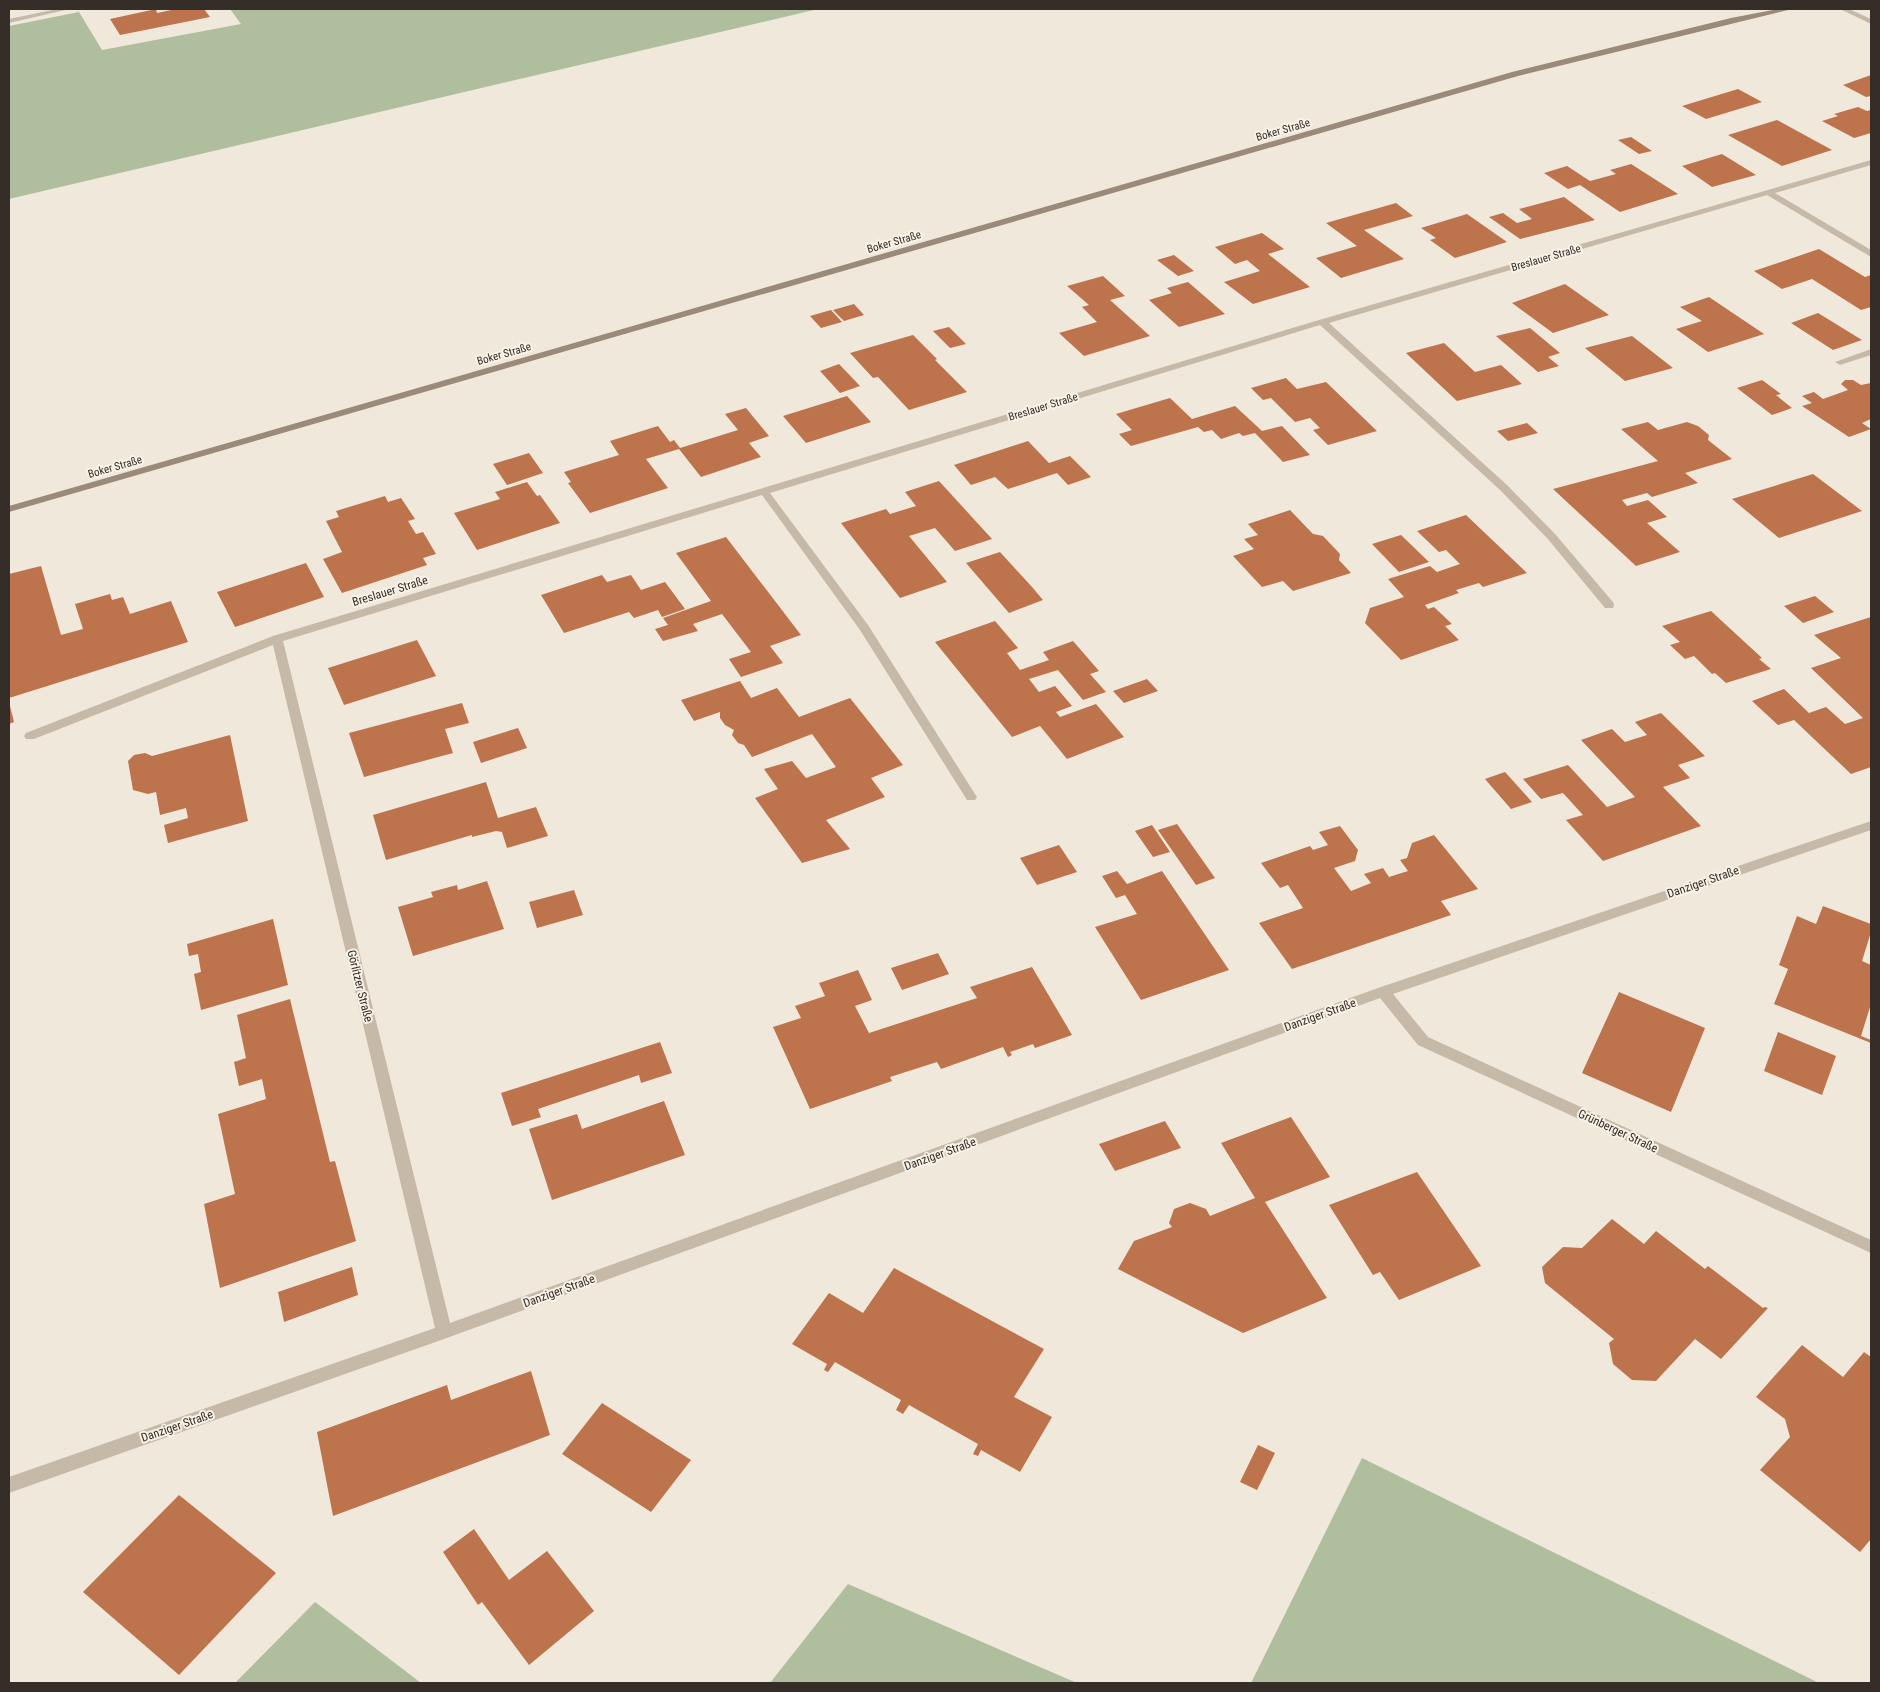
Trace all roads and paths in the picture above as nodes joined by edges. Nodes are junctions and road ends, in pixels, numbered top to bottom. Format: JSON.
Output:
{"nodes":[{"id":1,"x":66,"y":9,"type":"edge"},
{"id":2,"x":1788,"y":9,"type":"edge"},
{"id":3,"x":1844,"y":9,"type":"edge"},
{"id":4,"x":9,"y":20,"type":"edge"},
{"id":5,"x":1871,"y":22,"type":"edge"},
{"id":6,"x":1871,"y":162,"type":"edge"},
{"id":7,"x":1769,"y":193,"type":"junction"},
{"id":8,"x":1871,"y":254,"type":"edge"},
{"id":9,"x":1322,"y":322,"type":"junction"},
{"id":10,"x":1871,"y":352,"type":"edge"},
{"id":11,"x":1840,"y":362,"type":"dead end"},
{"id":12,"x":764,"y":491,"type":"junction"},
{"id":13,"x":9,"y":509,"type":"edge"},
{"id":14,"x":1609,"y":605,"type":"dead end"},
{"id":15,"x":277,"y":639,"type":"junction"},
{"id":16,"x":30,"y":736,"type":"dead end"},
{"id":17,"x":971,"y":796,"type":"dead end"},
{"id":18,"x":1871,"y":825,"type":"edge"},
{"id":19,"x":1383,"y":992,"type":"junction"},
{"id":20,"x":1871,"y":1247,"type":"edge"},
{"id":21,"x":444,"y":1332,"type":"junction"},
{"id":22,"x":9,"y":1485,"type":"edge"}],
"edges":[{"from":1,"to":4,"type":"street"},
{"from":2,"to":13,"type":"main road","name":"Boker Straße"},
{"from":3,"to":5,"type":"street"},
{"from":6,"to":7,"type":"street","name":"Breslauer Straße"},
{"from":7,"to":8,"type":"street"},
{"from":7,"to":9,"type":"street","name":"Breslauer Straße"},
{"from":9,"to":12,"type":"street","name":"Breslauer Straße"},
{"from":9,"to":14,"type":"street"},
{"from":10,"to":11,"type":"street"},
{"from":12,"to":15,"type":"street","name":"Breslauer Straße"},
{"from":12,"to":17,"type":"street"},
{"from":15,"to":16,"type":"street","name":"Breslauer Straße"},
{"from":15,"to":21,"type":"street","name":"Görlitzer Straße"},
{"from":18,"to":19,"type":"street","name":"Danziger Straße"},
{"from":19,"to":20,"type":"street","name":"Grünberger Straße"},
{"from":19,"to":21,"type":"street","name":"Danziger Straße"},
{"from":21,"to":22,"type":"street","name":"Danziger Straße"}]}
